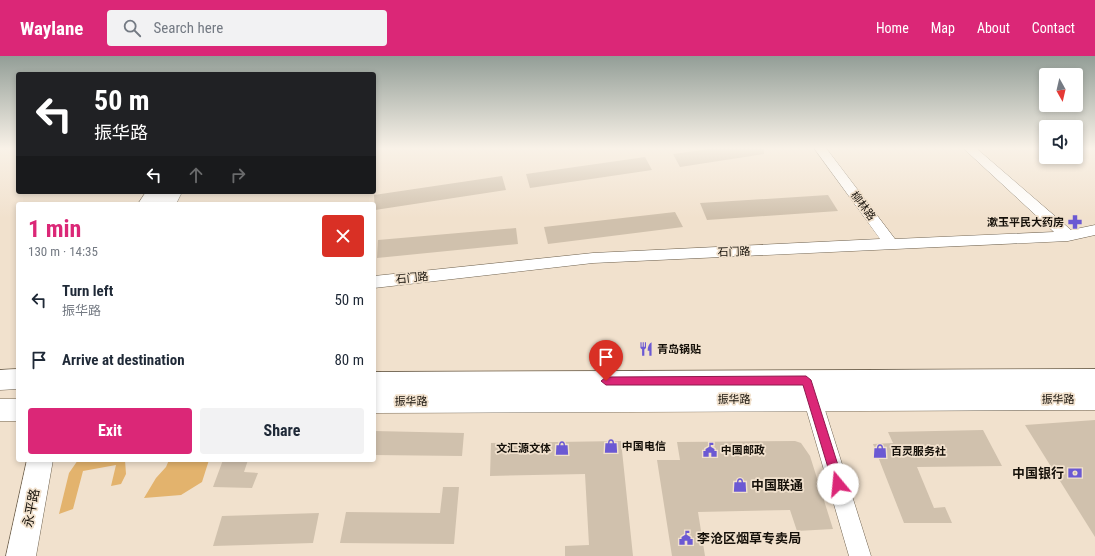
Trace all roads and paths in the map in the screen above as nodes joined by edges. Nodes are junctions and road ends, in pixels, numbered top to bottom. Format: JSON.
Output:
{"nodes":[{"id":1,"x":837,"y":171,"type":"edge"},
{"id":2,"x":995,"y":171,"type":"edge"},
{"id":3,"x":1095,"y":230,"type":"edge"},
{"id":4,"x":1068,"y":236,"type":"junction"},
{"id":5,"x":892,"y":245,"type":"junction"},
{"id":6,"x":376,"y":282,"type":"edge"},
{"id":7,"x":16,"y":379,"type":"edge"},
{"id":8,"x":1095,"y":379,"type":"edge"},
{"id":9,"x":0,"y":380,"type":"edge"},
{"id":10,"x":376,"y":382,"type":"edge"},
{"id":11,"x":809,"y":390,"type":"junction"},
{"id":12,"x":1095,"y":399,"type":"edge"},
{"id":13,"x":376,"y":402,"type":"edge"},
{"id":14,"x":0,"y":410,"type":"edge"},
{"id":15,"x":16,"y":410,"type":"edge"},
{"id":16,"x":40,"y":462,"type":"edge"},
{"id":17,"x":21,"y":556,"type":"edge"},
{"id":18,"x":860,"y":556,"type":"edge"}],
"edges":[{"from":1,"to":5,"type":"street","name":"柳林路"},
{"from":2,"to":4,"type":"street"},
{"from":3,"to":4,"type":"street","name":"石门路"},
{"from":4,"to":5,"type":"street","name":"石门路"},
{"from":5,"to":6,"type":"street","name":"石门路"},
{"from":7,"to":9,"type":"main road"},
{"from":8,"to":11,"type":"main road","name":"振华路"},
{"from":10,"to":11,"type":"main road","name":"振华路"},
{"from":11,"to":12,"type":"main road","name":"振华路"},
{"from":11,"to":13,"type":"main road","name":"振华路"},
{"from":11,"to":18,"type":"street"},
{"from":14,"to":15,"type":"main road"},
{"from":16,"to":17,"type":"main road","name":"永平路"}]}
